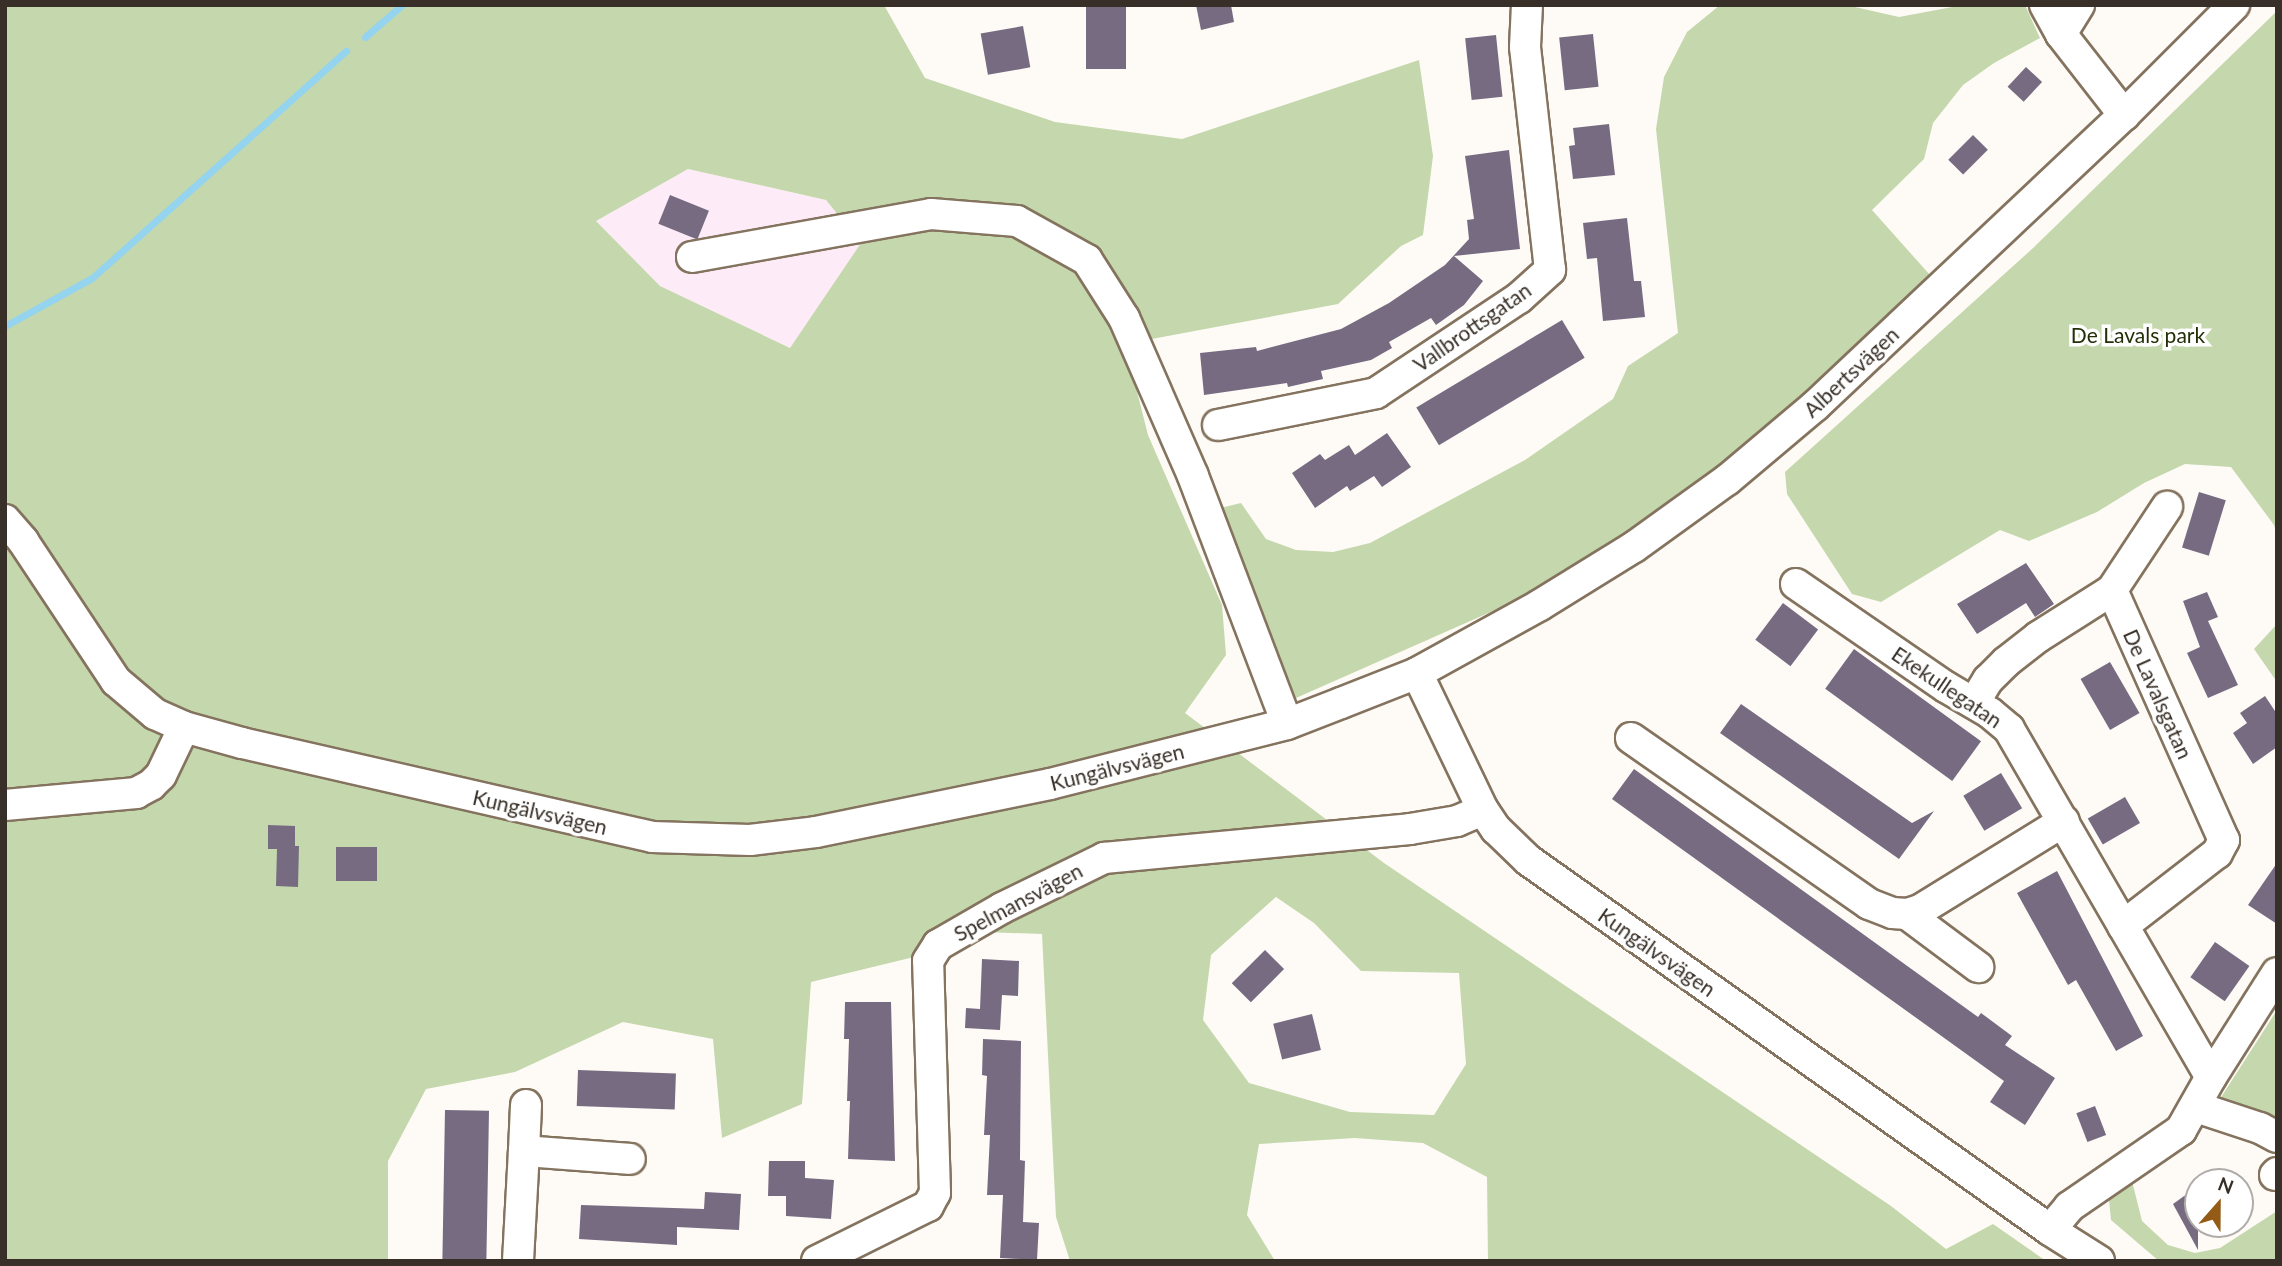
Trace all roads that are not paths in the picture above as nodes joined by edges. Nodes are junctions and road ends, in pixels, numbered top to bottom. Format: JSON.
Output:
{"nodes":[{"id":1,"x":1527,"y":5,"type":"edge"},
{"id":2,"x":2045,"y":5,"type":"edge"},
{"id":3,"x":2078,"y":5,"type":"edge"},
{"id":4,"x":2234,"y":5,"type":"edge"},
{"id":5,"x":2061,"y":34,"type":"junction"},
{"id":6,"x":2124,"y":115,"type":"junction"},
{"id":7,"x":692,"y":257,"type":"dead end"},
{"id":8,"x":1218,"y":425,"type":"dead end"},
{"id":9,"x":2167,"y":507,"type":"dead end"},
{"id":10,"x":14,"y":531,"type":"edge"},
{"id":11,"x":1796,"y":584,"type":"dead end"},
{"id":12,"x":2112,"y":590,"type":"junction"},
{"id":13,"x":1417,"y":673,"type":"junction"},
{"id":14,"x":1974,"y":703,"type":"junction"},
{"id":15,"x":1287,"y":724,"type":"junction"},
{"id":16,"x":184,"y":727,"type":"junction"},
{"id":17,"x":1632,"y":738,"type":"dead end"},
{"id":18,"x":5,"y":805,"type":"edge"},
{"id":19,"x":1483,"y":810,"type":"junction"},
{"id":20,"x":2064,"y":821,"type":"junction"},
{"id":21,"x":1907,"y":914,"type":"junction"},
{"id":22,"x":2123,"y":926,"type":"junction"},
{"id":23,"x":1978,"y":967,"type":"dead end"},
{"id":24,"x":2277,"y":973,"type":"edge"},
{"id":25,"x":2211,"y":1077,"type":"junction"},
{"id":26,"x":526,"y":1105,"type":"dead end"},
{"id":27,"x":2196,"y":1107,"type":"junction"},
{"id":28,"x":2277,"y":1137,"type":"edge"},
{"id":29,"x":524,"y":1151,"type":"junction"},
{"id":30,"x":630,"y":1159,"type":"dead end"},
{"id":31,"x":2050,"y":1230,"type":"junction"},
{"id":32,"x":518,"y":1261,"type":"edge"},
{"id":33,"x":817,"y":1261,"type":"edge"},
{"id":34,"x":2099,"y":1261,"type":"edge"}],
"edges":[{"from":1,"to":8,"type":"street","name":"Vallbrottsgatan"},
{"from":2,"to":5,"type":"street"},
{"from":3,"to":5,"type":"street"},
{"from":4,"to":6,"type":"street","name":"Albertsvägen"},
{"from":5,"to":6,"type":"street"},
{"from":6,"to":13,"type":"street","name":"Albertsvägen"},
{"from":7,"to":15,"type":"street"},
{"from":9,"to":12,"type":"street"},
{"from":10,"to":16,"type":"street","name":"Kungälvsvägen"},
{"from":11,"to":14,"type":"street","name":"Ekekullegatan"},
{"from":12,"to":14,"type":"street"},
{"from":12,"to":22,"type":"street","name":"De Lavalsgatan"},
{"from":13,"to":15,"type":"street","name":"Kungälvsvägen"},
{"from":13,"to":19,"type":"street","name":"Kungälvsvägen"},
{"from":14,"to":20,"type":"street","name":"Ekekullegatan"},
{"from":15,"to":16,"type":"street","name":"Kungälvsvägen"},
{"from":16,"to":18,"type":"street"},
{"from":17,"to":21,"type":"street"},
{"from":19,"to":31,"type":"street","name":"Kungälvsvägen"},
{"from":19,"to":33,"type":"street","name":"Spelmansvägen"},
{"from":20,"to":21,"type":"street"},
{"from":20,"to":22,"type":"street","name":"Ekekullegatan"},
{"from":21,"to":23,"type":"street"},
{"from":22,"to":25,"type":"street","name":"Ekekullegatan"},
{"from":24,"to":25,"type":"street"},
{"from":25,"to":27,"type":"street"},
{"from":26,"to":29,"type":"street"},
{"from":27,"to":28,"type":"street"},
{"from":27,"to":31,"type":"street"},
{"from":29,"to":30,"type":"street"},
{"from":29,"to":32,"type":"street"},
{"from":31,"to":34,"type":"street","name":"Kungälvsvägen"}]}
